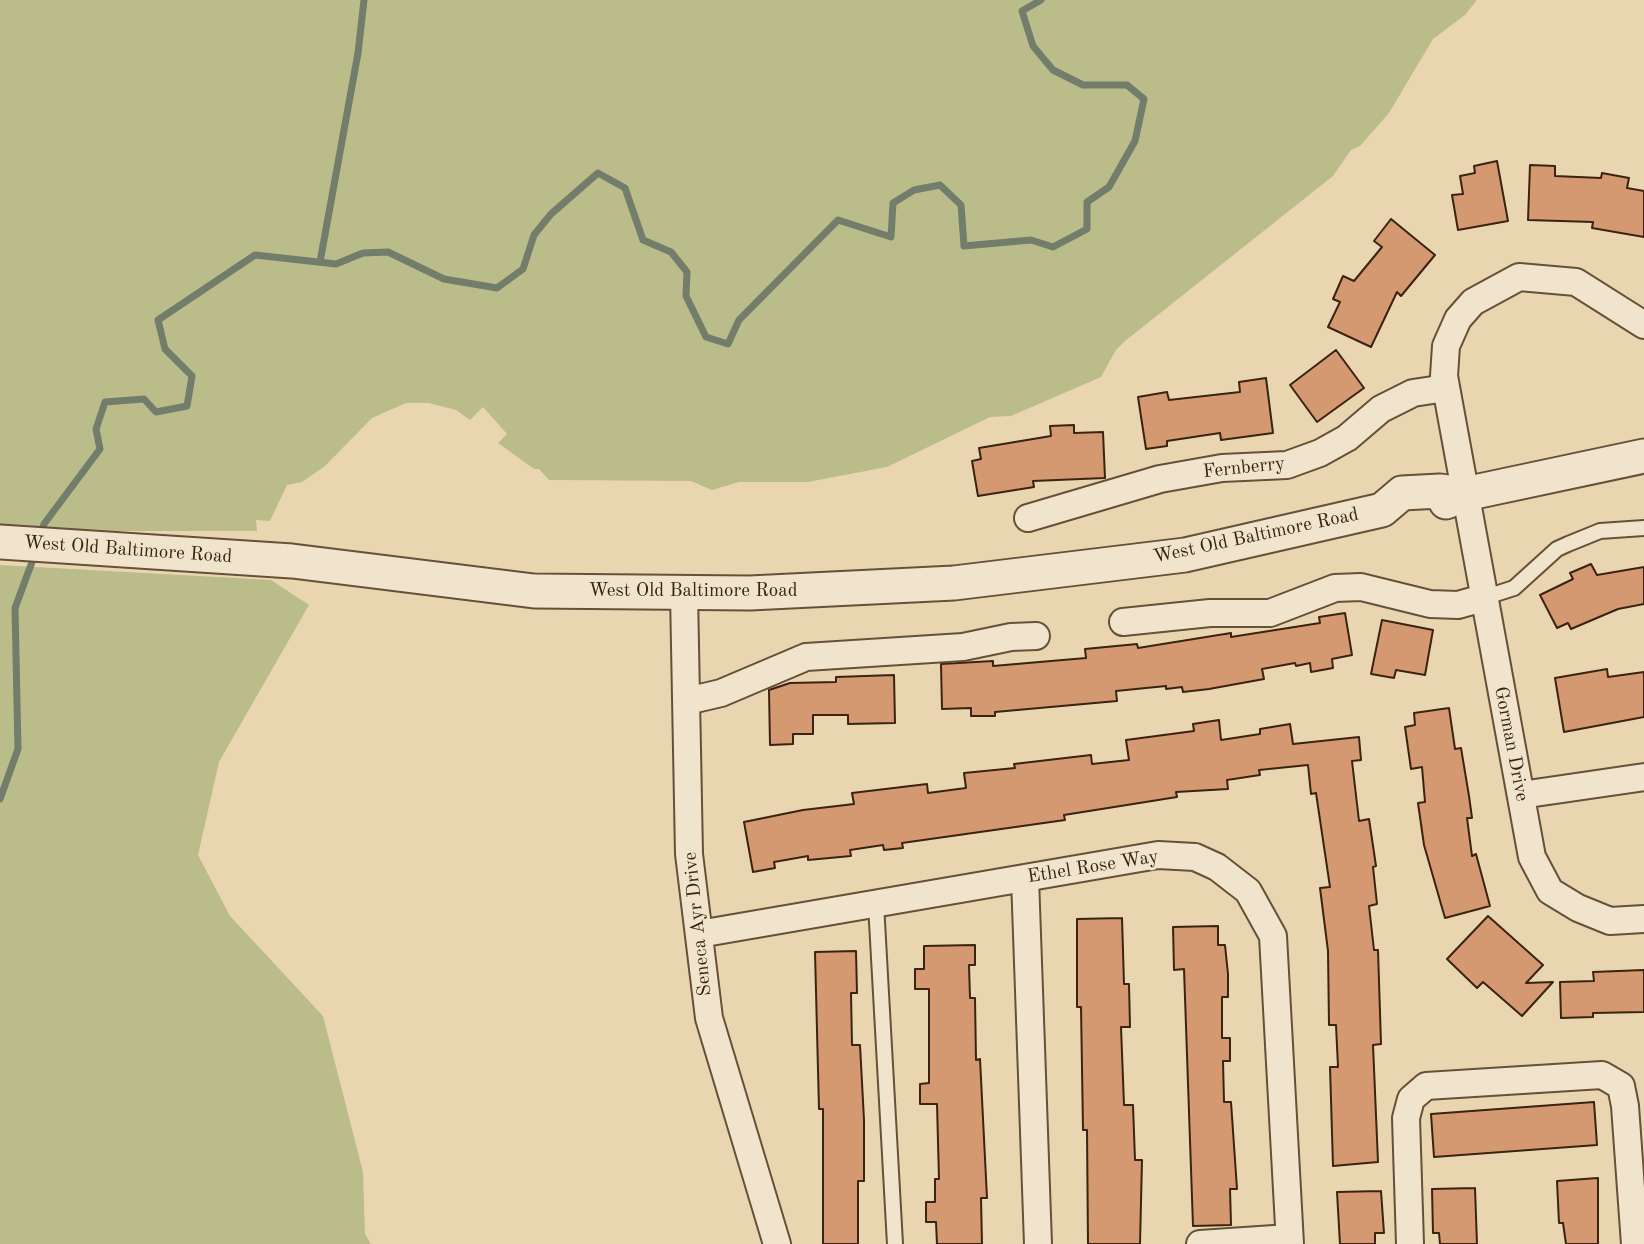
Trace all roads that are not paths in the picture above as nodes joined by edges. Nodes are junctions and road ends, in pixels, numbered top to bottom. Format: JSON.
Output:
{"nodes":[{"id":1,"x":1644,"y":325,"type":"edge"},
{"id":2,"x":1446,"y":388,"type":"junction"},
{"id":3,"x":1644,"y":456,"type":"edge"},
{"id":4,"x":1465,"y":494,"type":"junction"},
{"id":5,"x":1028,"y":518,"type":"dead end"},
{"id":6,"x":1644,"y":528,"type":"edge"},
{"id":7,"x":7,"y":542,"type":"edge"},
{"id":8,"x":684,"y":593,"type":"junction"},
{"id":9,"x":1483,"y":598,"type":"junction"},
{"id":10,"x":1124,"y":622,"type":"dead end"},
{"id":11,"x":1036,"y":636,"type":"dead end"},
{"id":12,"x":687,"y":701,"type":"junction"},
{"id":13,"x":1644,"y":777,"type":"edge"},
{"id":14,"x":1521,"y":795,"type":"junction"},
{"id":15,"x":1025,"y":878,"type":"junction"},
{"id":16,"x":876,"y":904,"type":"junction"},
{"id":17,"x":1644,"y":919,"type":"edge"},
{"id":18,"x":699,"y":934,"type":"junction"},
{"id":19,"x":1289,"y":1241,"type":"edge"},
{"id":20,"x":777,"y":1244,"type":"edge"},
{"id":21,"x":895,"y":1244,"type":"edge"},
{"id":22,"x":1038,"y":1244,"type":"edge"},
{"id":23,"x":1200,"y":1244,"type":"edge"},
{"id":24,"x":1410,"y":1244,"type":"edge"},
{"id":25,"x":1635,"y":1244,"type":"edge"}],
"edges":[{"from":1,"to":2,"type":"street","name":"Gorman Drive"},
{"from":2,"to":4,"type":"street","name":"Gorman Drive"},
{"from":2,"to":5,"type":"street","name":"Fernberry"},
{"from":3,"to":4,"type":"street","name":"West Old Baltimore Road"},
{"from":4,"to":8,"type":"street","name":"West Old Baltimore Road"},
{"from":4,"to":9,"type":"street","name":"Gorman Drive"},
{"from":6,"to":9,"type":"lane"},
{"from":7,"to":8,"type":"street","name":"West Old Baltimore Road"},
{"from":8,"to":12,"type":"street","name":"Seneca Ayr Drive"},
{"from":9,"to":10,"type":"street"},
{"from":9,"to":14,"type":"street","name":"Gorman Drive"},
{"from":11,"to":12,"type":"street"},
{"from":12,"to":18,"type":"street","name":"Seneca Ayr Drive"},
{"from":13,"to":14,"type":"street"},
{"from":14,"to":17,"type":"street","name":"Gorman Drive"},
{"from":15,"to":16,"type":"street","name":"Ethel Rose Way"},
{"from":15,"to":19,"type":"street","name":"Ethel Rose Way"},
{"from":15,"to":22,"type":"street"},
{"from":16,"to":18,"type":"street","name":"Ethel Rose Way"},
{"from":16,"to":21,"type":"lane"},
{"from":18,"to":20,"type":"street","name":"Seneca Ayr Drive"},
{"from":19,"to":23,"type":"street"},
{"from":24,"to":25,"type":"street"}]}
